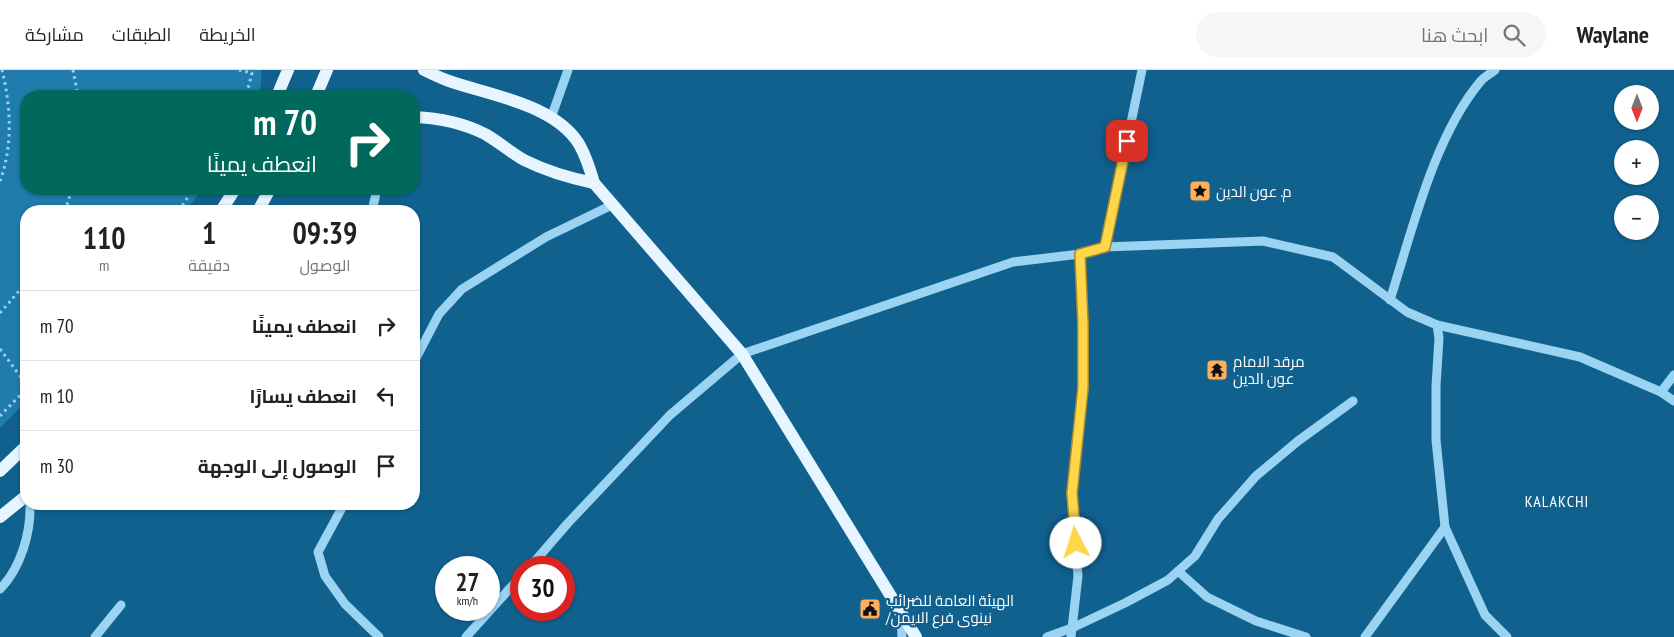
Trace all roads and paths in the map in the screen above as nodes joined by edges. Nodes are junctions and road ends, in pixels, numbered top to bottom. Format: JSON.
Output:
{"nodes":[{"id":1,"x":2,"y":70,"type":"edge"},
{"id":2,"x":73,"y":70,"type":"edge"},
{"id":3,"x":239,"y":70,"type":"edge"},
{"id":4,"x":288,"y":70,"type":"edge"},
{"id":5,"x":424,"y":70,"type":"edge"},
{"id":6,"x":568,"y":70,"type":"edge"},
{"id":7,"x":1142,"y":70,"type":"edge"},
{"id":8,"x":1495,"y":70,"type":"edge"},
{"id":9,"x":324,"y":71,"type":"edge"},
{"id":10,"x":77,"y":90,"type":"edge"},
{"id":11,"x":248,"y":90,"type":"edge"},
{"id":12,"x":280,"y":90,"type":"edge"},
{"id":13,"x":318,"y":90,"type":"edge"},
{"id":14,"x":420,"y":118,"type":"edge"},
{"id":15,"x":551,"y":118,"type":"junction"},
{"id":16,"x":0,"y":181,"type":"edge"},
{"id":17,"x":594,"y":183,"type":"junction"},
{"id":18,"x":612,"y":205,"type":"junction"},
{"id":19,"x":1105,"y":247,"type":"junction"},
{"id":20,"x":1080,"y":254,"type":"junction"},
{"id":21,"x":20,"y":290,"type":"edge"},
{"id":22,"x":1390,"y":300,"type":"junction"},
{"id":23,"x":0,"y":313,"type":"edge"},
{"id":24,"x":1437,"y":325,"type":"junction"},
{"id":25,"x":0,"y":349,"type":"edge"},
{"id":26,"x":420,"y":350,"type":"edge"},
{"id":27,"x":742,"y":354,"type":"junction"},
{"id":28,"x":1674,"y":375,"type":"edge"},
{"id":29,"x":20,"y":376,"type":"edge"},
{"id":30,"x":1661,"y":392,"type":"junction"},
{"id":31,"x":20,"y":395,"type":"edge"},
{"id":32,"x":1674,"y":401,"type":"edge"},
{"id":33,"x":1353,"y":402,"type":"dead end"},
{"id":34,"x":0,"y":416,"type":"edge"},
{"id":35,"x":20,"y":452,"type":"edge"},
{"id":36,"x":0,"y":471,"type":"edge"},
{"id":37,"x":20,"y":501,"type":"edge"},
{"id":38,"x":30,"y":510,"type":"edge"},
{"id":39,"x":341,"y":510,"type":"edge"},
{"id":40,"x":0,"y":517,"type":"edge"},
{"id":41,"x":1445,"y":527,"type":"junction"},
{"id":42,"x":539,"y":556,"type":"edge"},
{"id":43,"x":1178,"y":571,"type":"junction"},
{"id":44,"x":510,"y":588,"type":"edge"},
{"id":45,"x":0,"y":589,"type":"edge"},
{"id":46,"x":121,"y":605,"type":"dead end"},
{"id":47,"x":901,"y":613,"type":"junction"},
{"id":48,"x":1071,"y":632,"type":"edge"},
{"id":49,"x":95,"y":637,"type":"edge"},
{"id":50,"x":378,"y":637,"type":"edge"},
{"id":51,"x":466,"y":637,"type":"edge"},
{"id":52,"x":902,"y":637,"type":"edge"},
{"id":53,"x":916,"y":637,"type":"edge"},
{"id":54,"x":1047,"y":637,"type":"edge"},
{"id":55,"x":1306,"y":637,"type":"edge"},
{"id":56,"x":1365,"y":637,"type":"edge"},
{"id":57,"x":1507,"y":637,"type":"edge"}],
"edges":[{"from":1,"to":16,"type":"path"},
{"from":2,"to":10,"type":"path"},
{"from":3,"to":11,"type":"path"},
{"from":4,"to":12,"type":"main road"},
{"from":5,"to":15,"type":"main road"},
{"from":6,"to":15,"type":"street"},
{"from":7,"to":19,"type":"street"},
{"from":8,"to":22,"type":"street"},
{"from":9,"to":13,"type":"main road"},
{"from":14,"to":17,"type":"main road"},
{"from":15,"to":17,"type":"main road"},
{"from":17,"to":18,"type":"main road"},
{"from":18,"to":26,"type":"street"},
{"from":18,"to":27,"type":"main road"},
{"from":19,"to":20,"type":"street"},
{"from":19,"to":22,"type":"street"},
{"from":20,"to":27,"type":"street"},
{"from":20,"to":48,"type":"street"},
{"from":21,"to":23,"type":"path"},
{"from":22,"to":24,"type":"street"},
{"from":24,"to":30,"type":"street"},
{"from":24,"to":41,"type":"street"},
{"from":25,"to":29,"type":"path"},
{"from":27,"to":42,"type":"street"},
{"from":27,"to":47,"type":"main road"},
{"from":28,"to":30,"type":"street"},
{"from":30,"to":32,"type":"street"},
{"from":31,"to":34,"type":"path"},
{"from":33,"to":43,"type":"street"},
{"from":35,"to":36,"type":"main road"},
{"from":37,"to":40,"type":"main road"},
{"from":38,"to":45,"type":"street"},
{"from":39,"to":50,"type":"street"},
{"from":41,"to":56,"type":"street"},
{"from":41,"to":57,"type":"street"},
{"from":43,"to":48,"type":"street"},
{"from":43,"to":55,"type":"street"},
{"from":44,"to":51,"type":"street"},
{"from":46,"to":49,"type":"street"},
{"from":47,"to":52,"type":"street"},
{"from":47,"to":53,"type":"main road"},
{"from":48,"to":54,"type":"street"}]}
